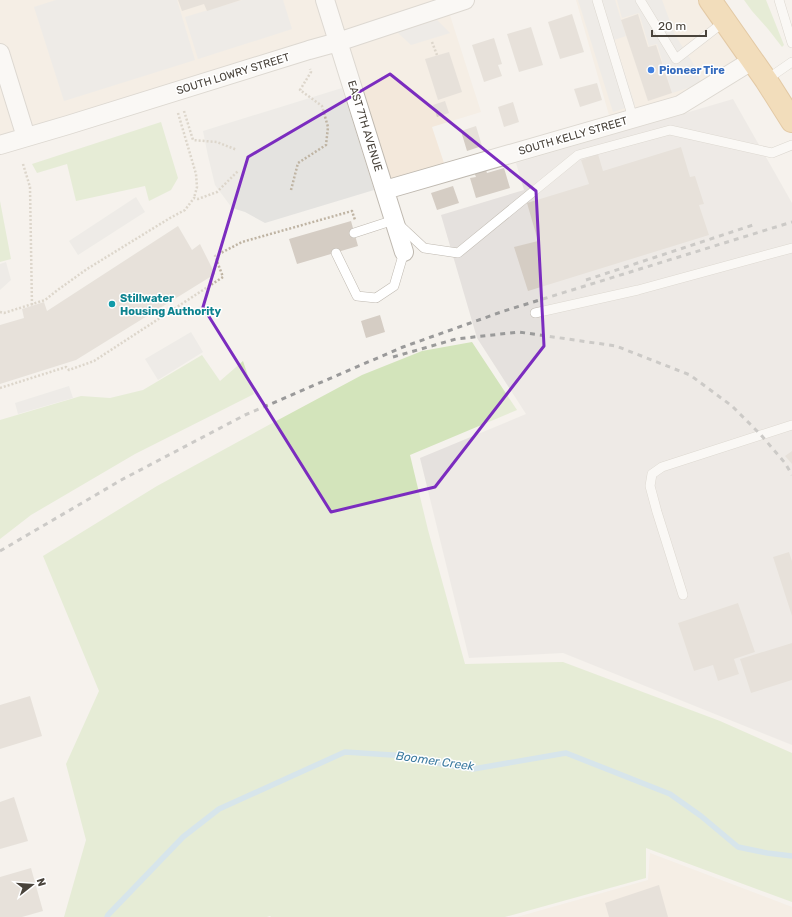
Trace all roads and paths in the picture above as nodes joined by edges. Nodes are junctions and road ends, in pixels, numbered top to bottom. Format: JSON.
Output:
{"nodes":[{"id":1,"x":325,"y":0,"type":"edge"},
{"id":2,"x":465,"y":0,"type":"edge"},
{"id":3,"x":597,"y":0,"type":"edge"},
{"id":4,"x":640,"y":0,"type":"edge"},
{"id":5,"x":710,"y":0,"type":"edge"},
{"id":6,"x":779,"y":0,"type":"edge"},
{"id":7,"x":725,"y":21,"type":"junction"},
{"id":8,"x":338,"y":42,"type":"junction"},
{"id":9,"x":432,"y":42,"type":"dead end"},
{"id":10,"x":792,"y":43,"type":"edge"},
{"id":11,"x":0,"y":53,"type":"edge"},
{"id":12,"x":437,"y":56,"type":"dead end"},
{"id":13,"x":753,"y":60,"type":"junction"},
{"id":14,"x":792,"y":62,"type":"edge"},
{"id":15,"x":310,"y":69,"type":"dead end"},
{"id":16,"x":766,"y":80,"type":"junction"},
{"id":17,"x":184,"y":111,"type":"dead end"},
{"id":18,"x":178,"y":113,"type":"dead end"},
{"id":19,"x":633,"y":118,"type":"junction"},
{"id":20,"x":792,"y":122,"type":"edge"},
{"id":21,"x":26,"y":137,"type":"junction"},
{"id":22,"x":0,"y":145,"type":"edge"},
{"id":23,"x":792,"y":145,"type":"edge"},
{"id":24,"x":237,"y":150,"type":"dead end"},
{"id":25,"x":23,"y":164,"type":"dead end"},
{"id":26,"x":238,"y":171,"type":"dead end"},
{"id":27,"x":291,"y":190,"type":"dead end"},
{"id":28,"x":385,"y":190,"type":"junction"},
{"id":29,"x":194,"y":198,"type":"junction"},
{"id":30,"x":394,"y":220,"type":"junction"},
{"id":31,"x":356,"y":233,"type":"joint"},
{"id":32,"x":792,"y":248,"type":"edge"},
{"id":33,"x":404,"y":252,"type":"joint"},
{"id":34,"x":336,"y":253,"type":"dead end"},
{"id":35,"x":32,"y":305,"type":"junction"},
{"id":36,"x":0,"y":312,"type":"edge"},
{"id":37,"x":535,"y":313,"type":"dead end"},
{"id":38,"x":0,"y":388,"type":"edge"},
{"id":39,"x":792,"y":426,"type":"edge"},
{"id":40,"x":683,"y":595,"type":"dead end"}],
"edges":[{"from":1,"to":8,"type":"street","name":"EAST 7TH AVENUE"},
{"from":2,"to":8,"type":"street","name":"SOUTH LOWRY STREET"},
{"from":3,"to":19,"type":"lane"},
{"from":4,"to":7,"type":"lane"},
{"from":5,"to":7,"type":"highway"},
{"from":6,"to":10,"type":"lane"},
{"from":7,"to":13,"type":"highway"},
{"from":8,"to":21,"type":"street","name":"SOUTH LOWRY STREET"},
{"from":8,"to":28,"type":"street","name":"EAST 7TH AVENUE"},
{"from":9,"to":12,"type":"path"},
{"from":11,"to":21,"type":"street"},
{"from":13,"to":16,"type":"highway"},
{"from":13,"to":19,"type":"street","name":"SOUTH KELLY STREET"},
{"from":14,"to":16,"type":"lane"},
{"from":15,"to":27,"type":"path"},
{"from":16,"to":20,"type":"highway"},
{"from":17,"to":24,"type":"path"},
{"from":18,"to":29,"type":"path"},
{"from":19,"to":28,"type":"street","name":"SOUTH KELLY STREET"},
{"from":21,"to":22,"type":"street","name":"SOUTH LOWRY STREET"},
{"from":23,"to":30,"type":"lane"},
{"from":25,"to":35,"type":"path"},
{"from":26,"to":29,"type":"path"},
{"from":28,"to":30,"type":"street","name":"EAST 7TH AVENUE"},
{"from":29,"to":35,"type":"path"},
{"from":30,"to":31,"type":"lane"},
{"from":30,"to":33,"type":"street","name":"EAST 7TH AVENUE"},
{"from":31,"to":38,"type":"path"},
{"from":32,"to":37,"type":"lane"},
{"from":33,"to":34,"type":"lane"},
{"from":35,"to":36,"type":"path"},
{"from":39,"to":40,"type":"lane"}]}
